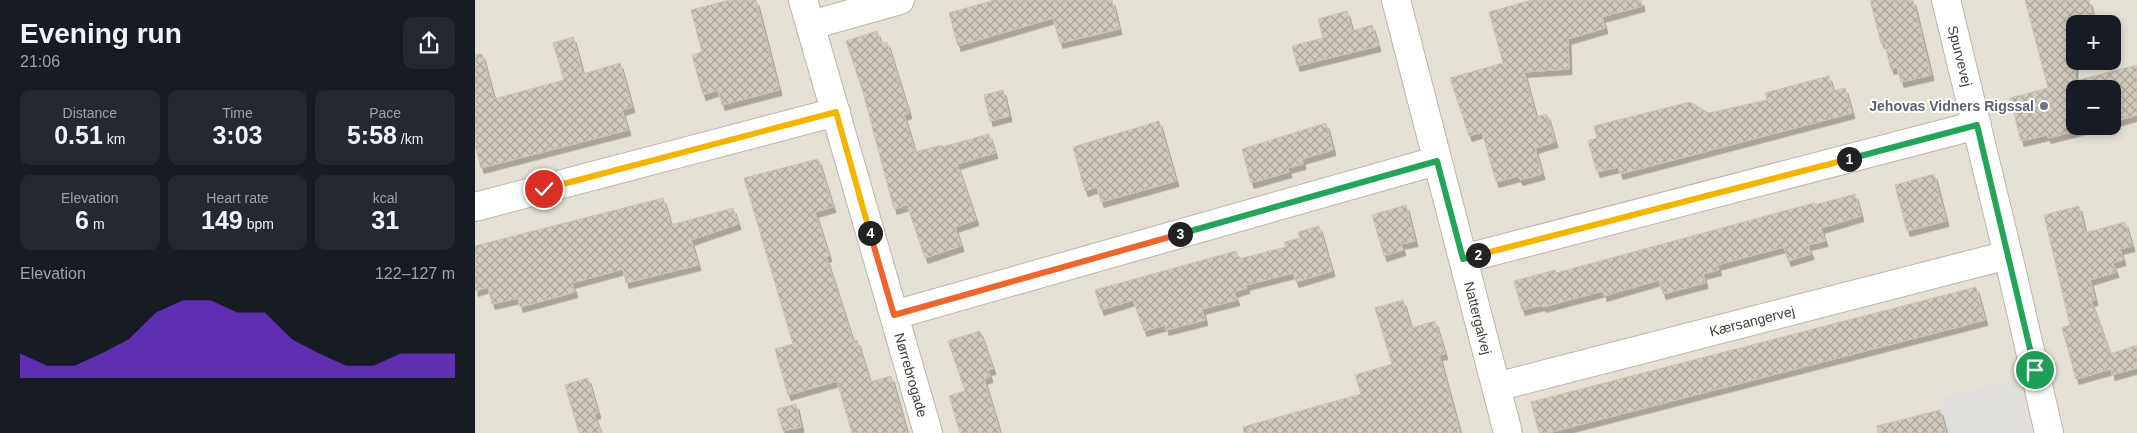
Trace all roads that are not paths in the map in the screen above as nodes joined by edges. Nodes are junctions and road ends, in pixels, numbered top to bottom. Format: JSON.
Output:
{"nodes":[{"id":1,"x":900,"y":0,"type":"edge"},
{"id":2,"x":1396,"y":0,"type":"edge"},
{"id":3,"x":1946,"y":0,"type":"edge"},
{"id":4,"x":807,"y":12,"type":"edge"},
{"id":5,"x":836,"y":112,"type":"junction"},
{"id":6,"x":1977,"y":125,"type":"junction"},
{"id":7,"x":1437,"y":161,"type":"junction"},
{"id":8,"x":475,"y":207,"type":"edge"},
{"id":9,"x":2008,"y":255,"type":"junction"},
{"id":10,"x":1463,"y":259,"type":"junction"},
{"id":11,"x":894,"y":315,"type":"junction"},
{"id":12,"x":1496,"y":387,"type":"junction"},
{"id":13,"x":928,"y":433,"type":"edge"},
{"id":14,"x":1508,"y":433,"type":"edge"},
{"id":15,"x":2049,"y":433,"type":"edge"}],
"edges":[{"from":1,"to":4,"type":"street"},
{"from":2,"to":7,"type":"street","name":"Nattergalvej"},
{"from":3,"to":6,"type":"street","name":"Spurvevej"},
{"from":4,"to":5,"type":"street","name":"Nørrebrogade"},
{"from":5,"to":8,"type":"street"},
{"from":5,"to":11,"type":"street","name":"Nørrebrogade"},
{"from":6,"to":9,"type":"street","name":"Spurvevej"},
{"from":6,"to":10,"type":"street"},
{"from":7,"to":10,"type":"street","name":"Nattergalvej"},
{"from":7,"to":11,"type":"street"},
{"from":9,"to":12,"type":"street","name":"Kærsangervej"},
{"from":9,"to":15,"type":"street","name":"Spurvevej"},
{"from":10,"to":12,"type":"street","name":"Nattergalvej"},
{"from":11,"to":13,"type":"street","name":"Nørrebrogade"},
{"from":12,"to":14,"type":"street","name":"Nattergalvej"}]}
